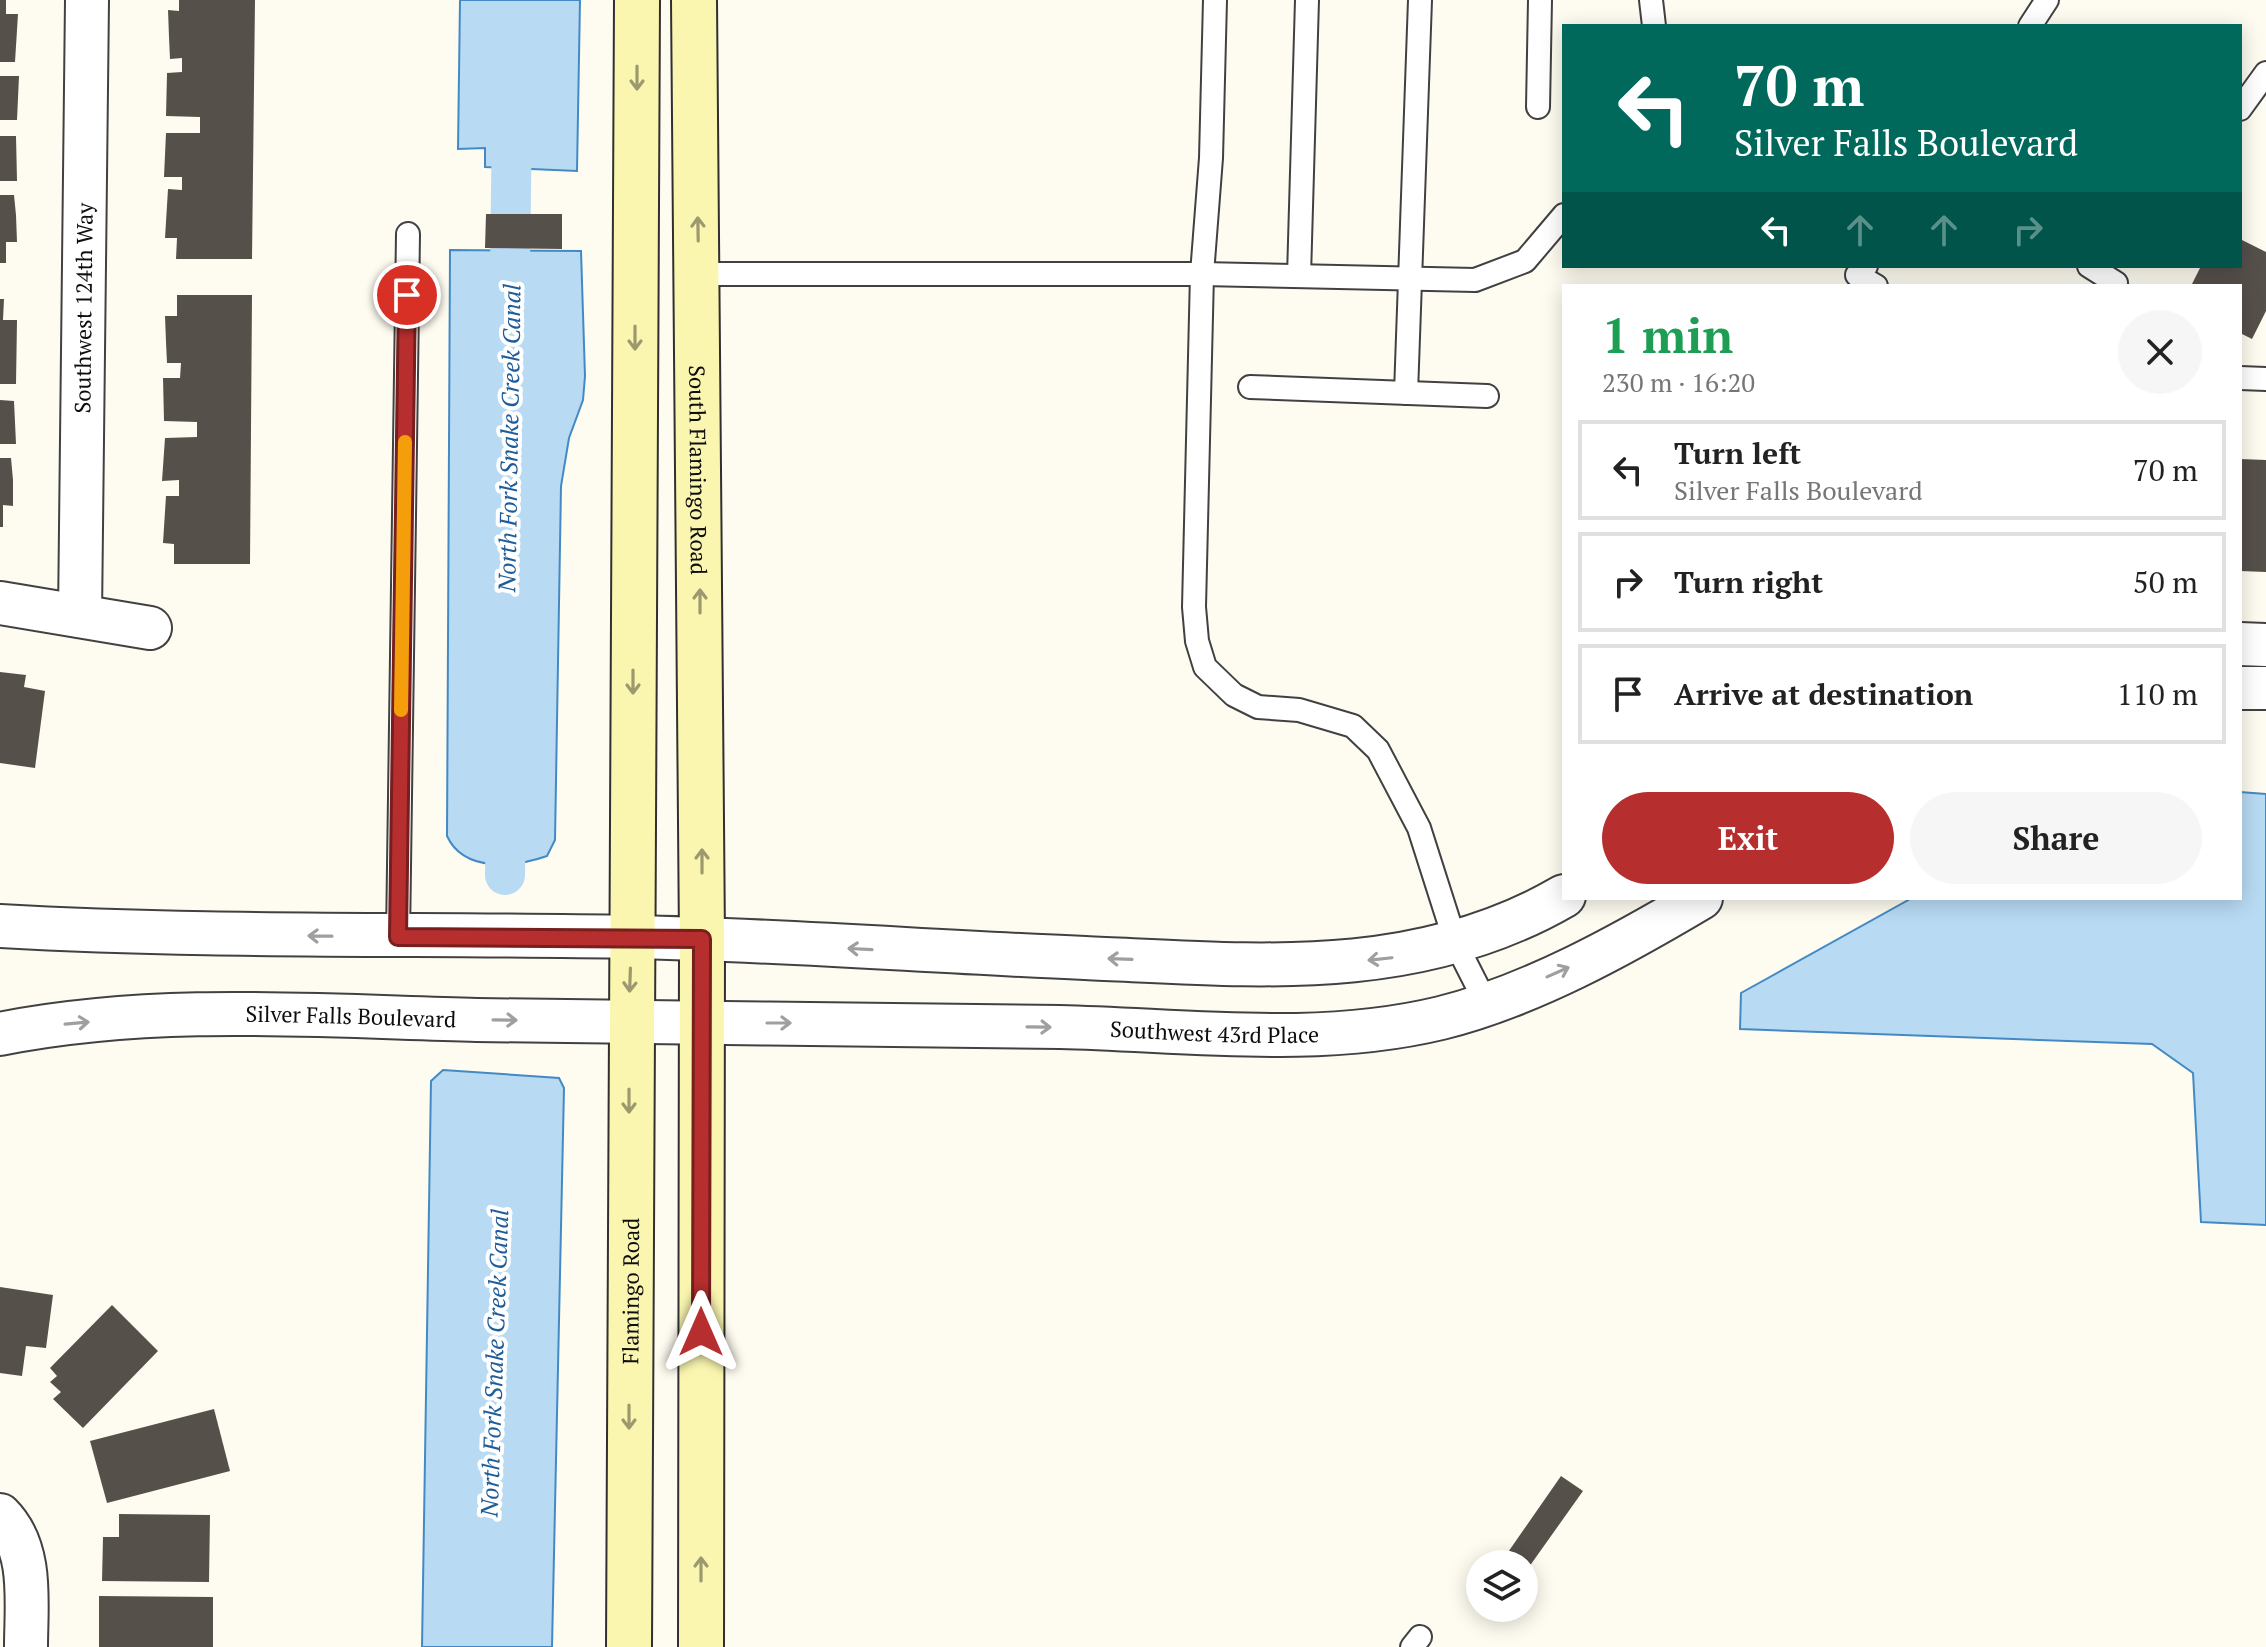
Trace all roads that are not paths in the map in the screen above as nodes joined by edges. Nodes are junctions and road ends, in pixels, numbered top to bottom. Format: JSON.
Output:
{"nodes":[{"id":1,"x":87,"y":0,"type":"edge"},
{"id":2,"x":637,"y":0,"type":"edge"},
{"id":3,"x":694,"y":0,"type":"edge"},
{"id":4,"x":1215,"y":0,"type":"edge"},
{"id":5,"x":1307,"y":0,"type":"edge"},
{"id":6,"x":1420,"y":0,"type":"edge"},
{"id":7,"x":1540,"y":0,"type":"edge"},
{"id":8,"x":1651,"y":0,"type":"edge"},
{"id":9,"x":2047,"y":0,"type":"edge"},
{"id":10,"x":1654,"y":24,"type":"edge"},
{"id":11,"x":2031,"y":24,"type":"edge"},
{"id":12,"x":2266,"y":73,"type":"edge"},
{"id":13,"x":2242,"y":106,"type":"edge"},
{"id":14,"x":1538,"y":107,"type":"dead end"},
{"id":15,"x":1562,"y":217,"type":"edge"},
{"id":16,"x":408,"y":234,"type":"dead end"},
{"id":17,"x":1864,"y":268,"type":"edge"},
{"id":18,"x":2094,"y":268,"type":"edge"},
{"id":19,"x":698,"y":274,"type":"junction"},
{"id":20,"x":1202,"y":274,"type":"junction"},
{"id":21,"x":1299,"y":276,"type":"junction"},
{"id":22,"x":2120,"y":278,"type":"edge"},
{"id":23,"x":1410,"y":279,"type":"junction"},
{"id":24,"x":1873,"y":284,"type":"edge"},
{"id":25,"x":2242,"y":378,"type":"edge"},
{"id":26,"x":2266,"y":379,"type":"edge"},
{"id":27,"x":1250,"y":387,"type":"dead end"},
{"id":28,"x":1406,"y":393,"type":"junction"},
{"id":29,"x":1487,"y":396,"type":"dead end"},
{"id":30,"x":0,"y":603,"type":"edge"},
{"id":31,"x":80,"y":616,"type":"junction"},
{"id":32,"x":150,"y":628,"type":"dead end"},
{"id":33,"x":2242,"y":644,"type":"edge"},
{"id":34,"x":2266,"y":645,"type":"edge"},
{"id":35,"x":2242,"y":688,"type":"edge"},
{"id":36,"x":2266,"y":688,"type":"edge"},
{"id":37,"x":1562,"y":897,"type":"edge"},
{"id":38,"x":1698,"y":900,"type":"edge"},
{"id":39,"x":0,"y":926,"type":"edge"},
{"id":40,"x":80,"y":931,"type":"junction"},
{"id":41,"x":398,"y":937,"type":"junction"},
{"id":42,"x":632,"y":937,"type":"junction"},
{"id":43,"x":702,"y":939,"type":"junction"},
{"id":44,"x":0,"y":943,"type":"edge"},
{"id":45,"x":1456,"y":944,"type":"junction"},
{"id":46,"x":1487,"y":1005,"type":"junction"},
{"id":47,"x":629,"y":1023,"type":"junction"},
{"id":48,"x":701,"y":1023,"type":"junction"},
{"id":49,"x":0,"y":1034,"type":"edge"},
{"id":50,"x":0,"y":1515,"type":"edge"},
{"id":51,"x":26,"y":1647,"type":"edge"},
{"id":52,"x":629,"y":1647,"type":"edge"},
{"id":53,"x":701,"y":1647,"type":"edge"}],
"edges":[{"from":1,"to":31,"type":"street","name":"Southwest 124th Way"},
{"from":2,"to":42,"type":"main road","one_way":true},
{"from":19,"to":3,"type":"main road","name":"South Flamingo Road","one_way":true},
{"from":4,"to":20,"type":"lane"},
{"from":5,"to":21,"type":"lane"},
{"from":6,"to":23,"type":"lane"},
{"from":7,"to":14,"type":"lane"},
{"from":8,"to":10,"type":"lane"},
{"from":9,"to":11,"type":"lane"},
{"from":12,"to":13,"type":"lane"},
{"from":15,"to":23,"type":"lane"},
{"from":16,"to":41,"type":"lane"},
{"from":17,"to":24,"type":"lane"},
{"from":18,"to":22,"type":"lane"},
{"from":19,"to":20,"type":"lane"},
{"from":43,"to":19,"type":"main road","name":"South Flamingo Road","one_way":true},
{"from":20,"to":21,"type":"lane"},
{"from":20,"to":45,"type":"lane"},
{"from":21,"to":23,"type":"lane"},
{"from":23,"to":28,"type":"lane"},
{"from":25,"to":26,"type":"lane"},
{"from":27,"to":28,"type":"lane"},
{"from":28,"to":29,"type":"lane"},
{"from":30,"to":31,"type":"street"},
{"from":31,"to":32,"type":"street"},
{"from":33,"to":34,"type":"street"},
{"from":35,"to":36,"type":"street"},
{"from":37,"to":45,"type":"street"},
{"from":46,"to":38,"type":"street","name":"Southwest 43rd Place","one_way":true},
{"from":39,"to":40,"type":"street"},
{"from":41,"to":40,"type":"street","one_way":true},
{"from":40,"to":44,"type":"street"},
{"from":41,"to":42,"type":"street"},
{"from":42,"to":43,"type":"street"},
{"from":42,"to":47,"type":"main road","name":"Flamingo Road","one_way":true},
{"from":45,"to":43,"type":"street","one_way":true},
{"from":43,"to":48,"type":"main road"},
{"from":45,"to":46,"type":"lane"},
{"from":48,"to":46,"type":"street","name":"Southwest 43rd Place","one_way":true},
{"from":47,"to":48,"type":"street","name":"Silver Falls Boulevard"},
{"from":49,"to":47,"type":"street","name":"Silver Falls Boulevard","one_way":true},
{"from":47,"to":52,"type":"main road","name":"Flamingo Road","one_way":true},
{"from":53,"to":48,"type":"main road","one_way":true},
{"from":50,"to":51,"type":"street"}]}
